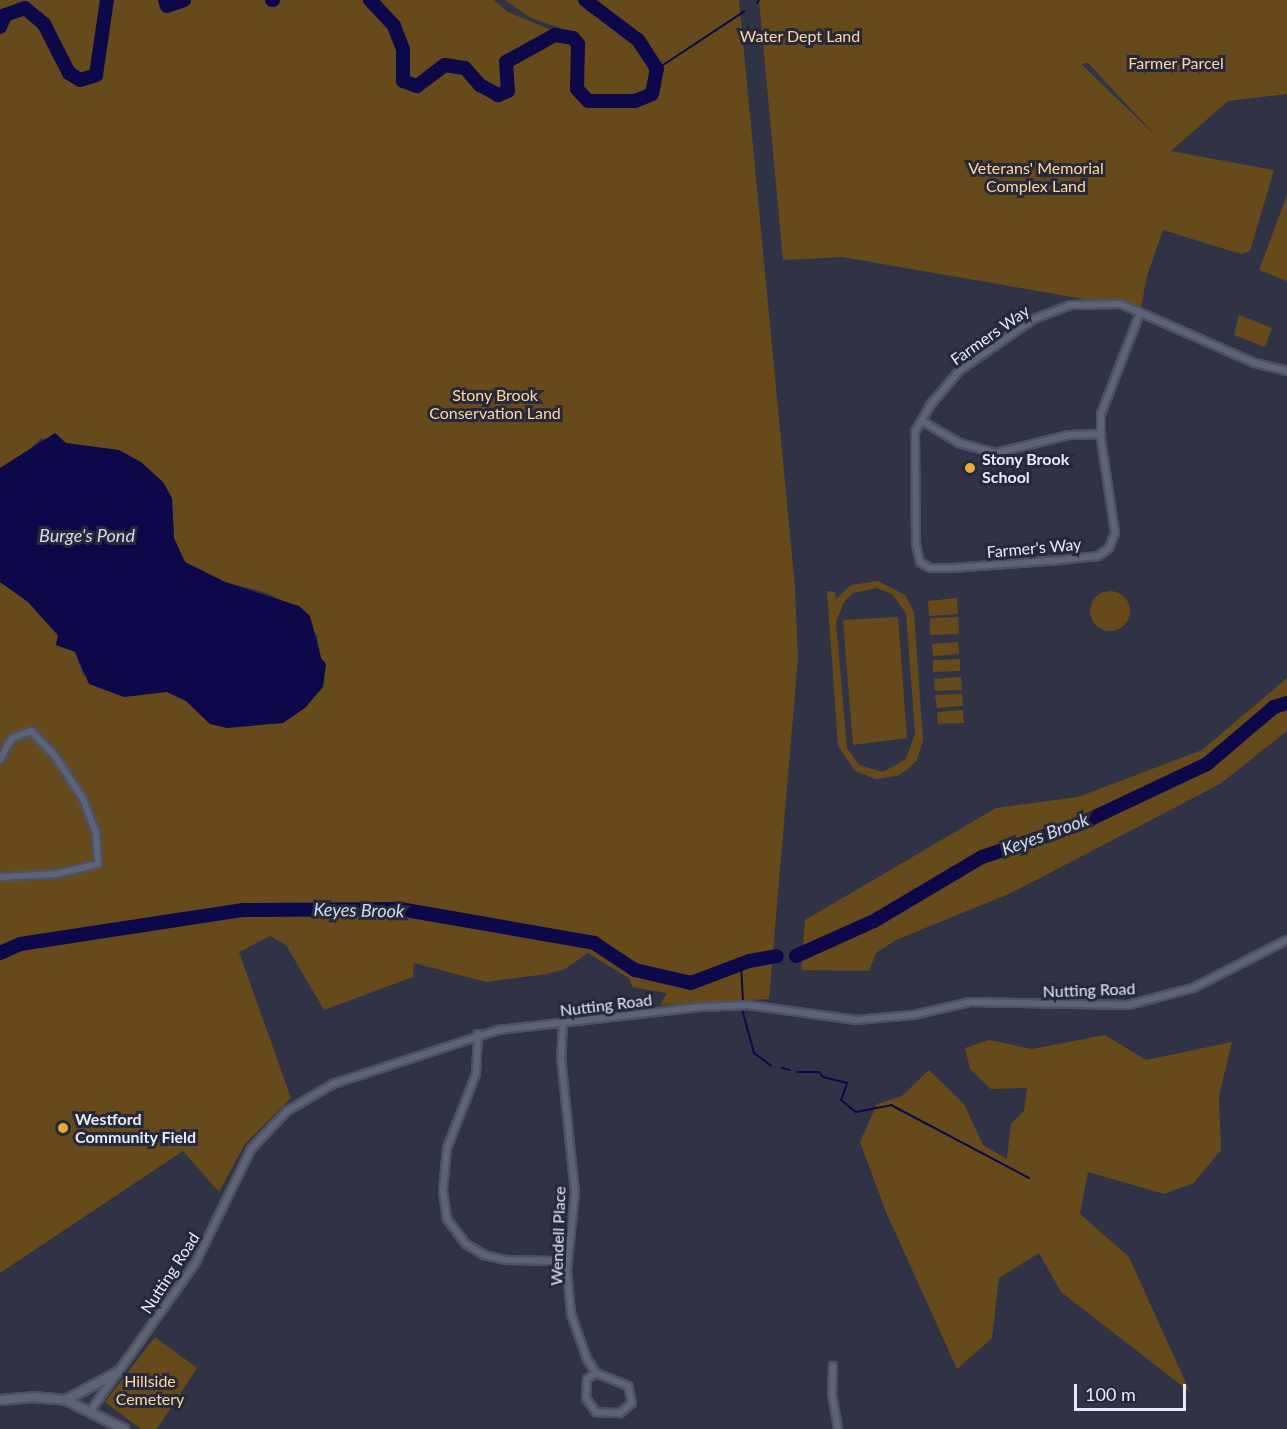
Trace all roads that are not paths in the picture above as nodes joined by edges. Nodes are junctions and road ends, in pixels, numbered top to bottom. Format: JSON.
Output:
{"nodes":[{"id":1,"x":1140,"y":313,"type":"junction"},
{"id":2,"x":1287,"y":371,"type":"edge"},
{"id":3,"x":922,"y":421,"type":"junction"},
{"id":4,"x":1101,"y":434,"type":"junction"},
{"id":5,"x":930,"y":568,"type":"joint"},
{"id":6,"x":0,"y":759,"type":"edge"},
{"id":7,"x":0,"y":877,"type":"edge"},
{"id":8,"x":1287,"y":940,"type":"edge"},
{"id":9,"x":563,"y":1023,"type":"junction"},
{"id":10,"x":478,"y":1034,"type":"junction"},
{"id":11,"x":567,"y":1270,"type":"junction"},
{"id":12,"x":833,"y":1366,"type":"dead end"},
{"id":13,"x":118,"y":1372,"type":"junction"},
{"id":14,"x":596,"y":1373,"type":"junction"},
{"id":15,"x":0,"y":1400,"type":"edge"},
{"id":16,"x":66,"y":1400,"type":"junction"},
{"id":17,"x":91,"y":1410,"type":"junction"},
{"id":18,"x":111,"y":1425,"type":"edge"},
{"id":19,"x":124,"y":1429,"type":"edge"},
{"id":20,"x":838,"y":1429,"type":"edge"}],
"edges":[{"from":1,"to":2,"type":"street"},
{"from":1,"to":3,"type":"street","name":"Farmers Way"},
{"from":1,"to":4,"type":"street","name":"Farmer's Way"},
{"from":3,"to":4,"type":"street"},
{"from":3,"to":5,"type":"street","name":"Farmers Way"},
{"from":4,"to":5,"type":"street","name":"Farmer's Way"},
{"from":6,"to":7,"type":"street"},
{"from":8,"to":9,"type":"street","name":"Nutting Road"},
{"from":9,"to":10,"type":"street","name":"Nutting Road"},
{"from":9,"to":11,"type":"street","name":"Wendell Place"},
{"from":10,"to":11,"type":"street"},
{"from":10,"to":13,"type":"street","name":"Nutting Road"},
{"from":11,"to":14,"type":"street","name":"Wendell Place"},
{"from":12,"to":20,"type":"street"},
{"from":13,"to":16,"type":"main road"},
{"from":13,"to":17,"type":"street","name":"Nutting Road"},
{"from":14,"to":14,"type":"street"},
{"from":15,"to":16,"type":"main road"},
{"from":16,"to":17,"type":"main road"},
{"from":17,"to":18,"type":"main road"},
{"from":18,"to":19,"type":"main road"}]}
